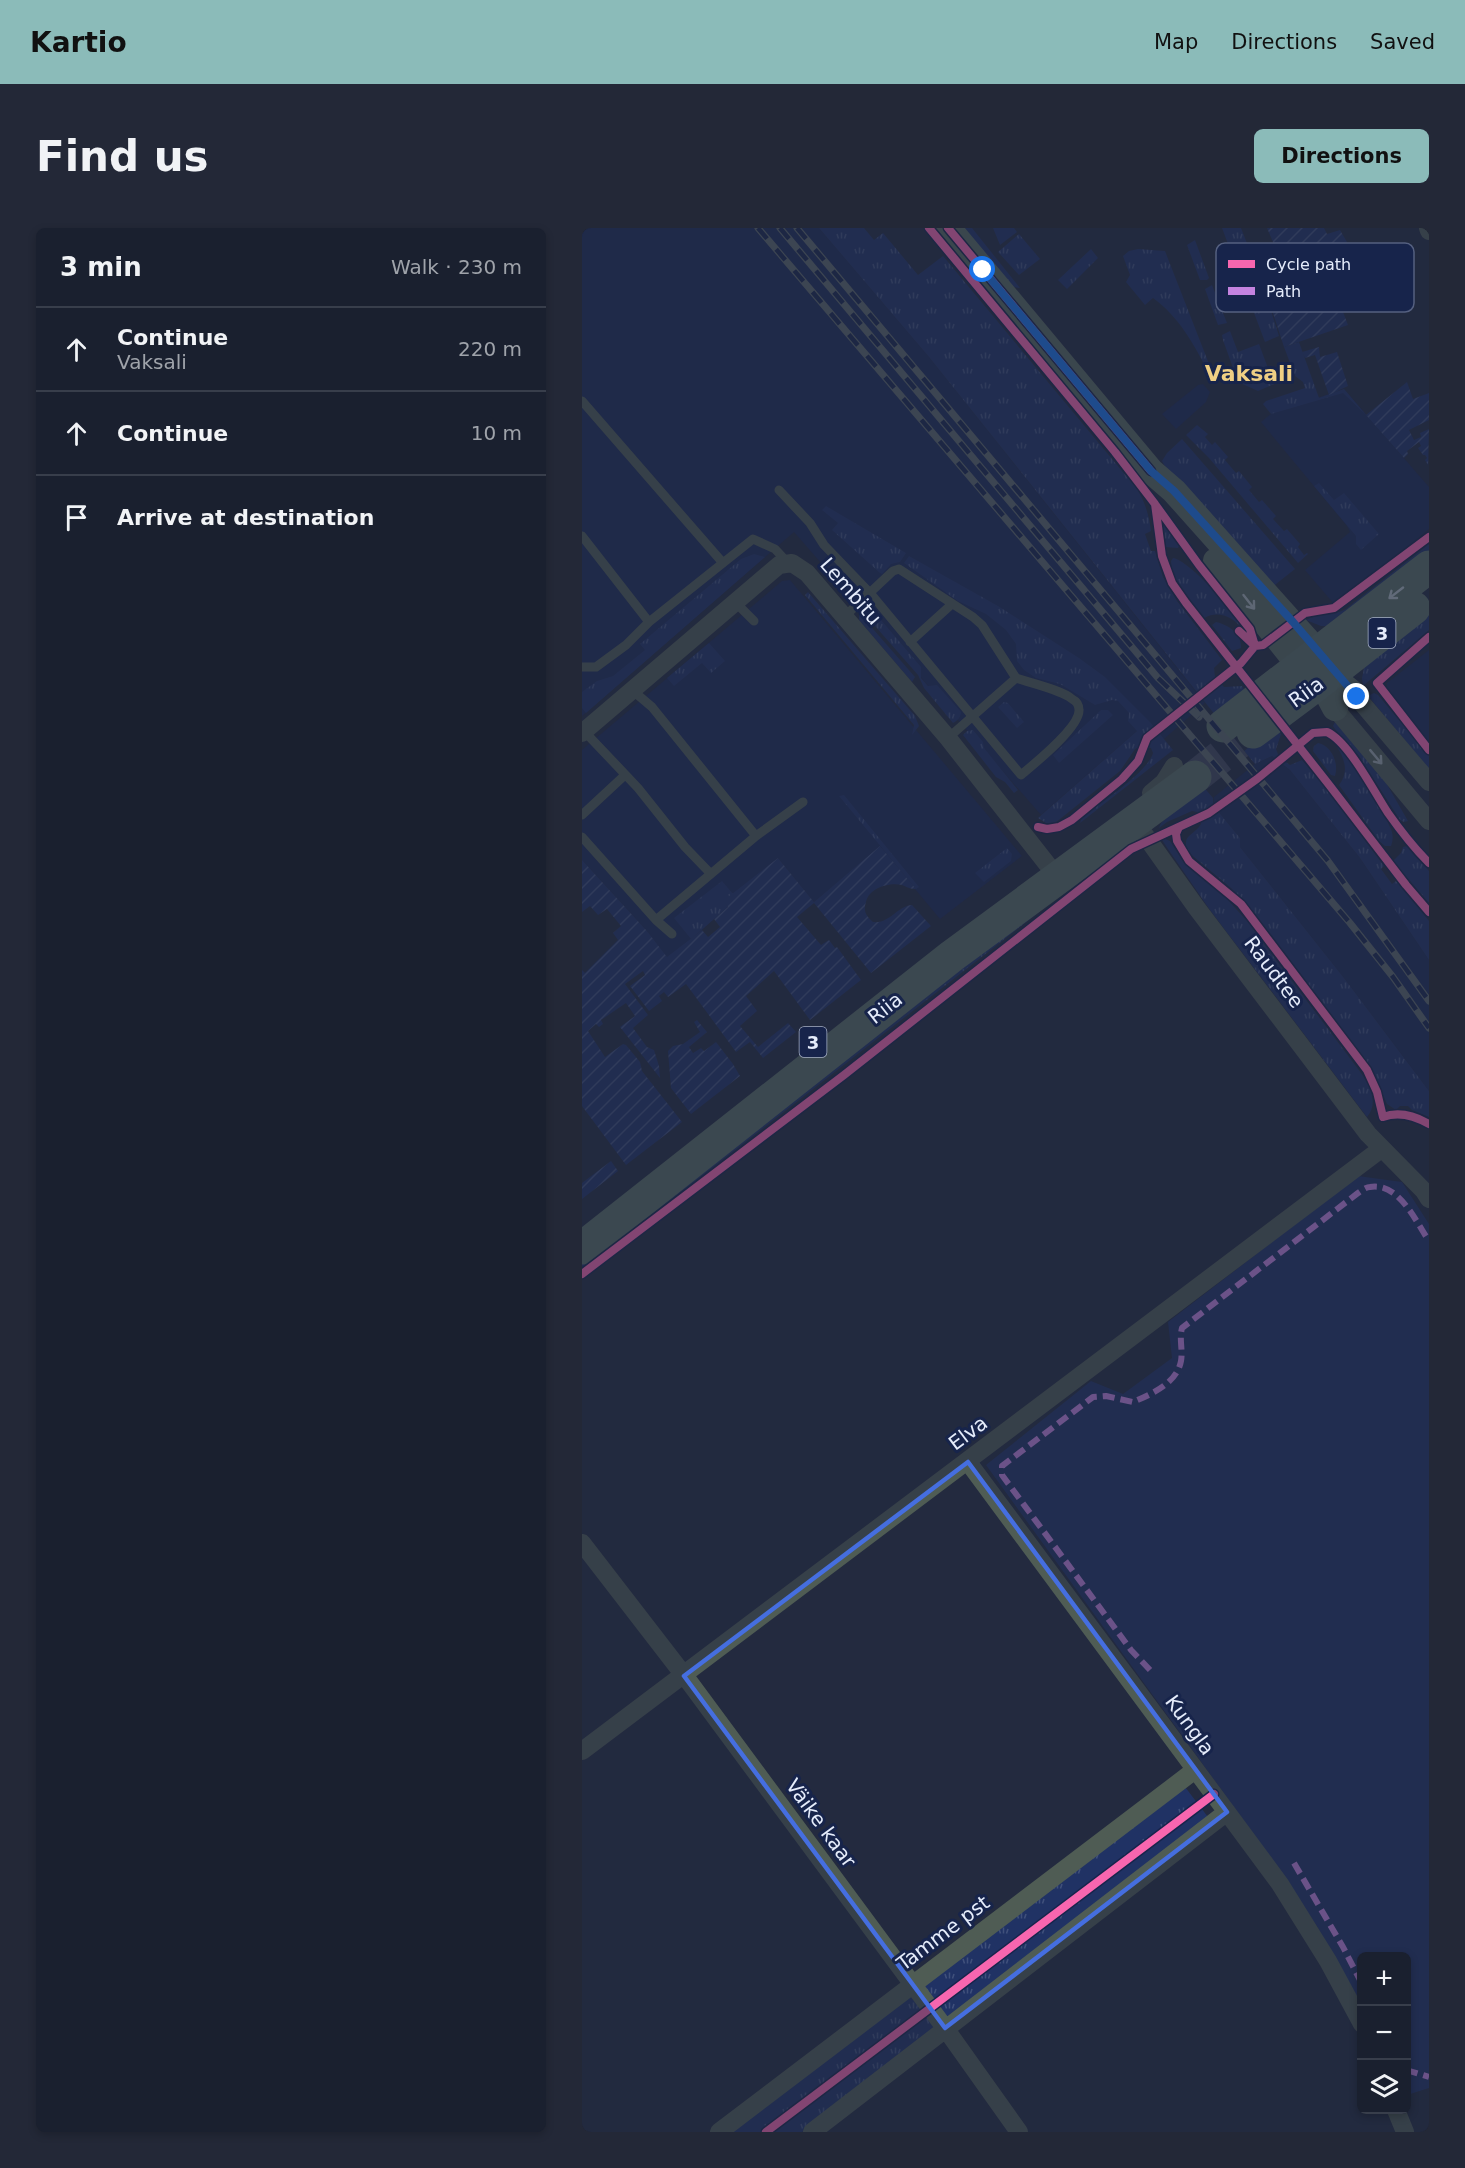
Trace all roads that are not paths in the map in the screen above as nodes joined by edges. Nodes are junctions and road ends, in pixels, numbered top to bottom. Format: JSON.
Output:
{"nodes":[{"id":1,"x":948,"y":228,"type":"edge"},
{"id":2,"x":582,"y":401,"type":"edge"},
{"id":3,"x":779,"y":490,"type":"dead end"},
{"id":4,"x":582,"y":536,"type":"edge"},
{"id":5,"x":723,"y":563,"type":"junction"},
{"id":6,"x":788,"y":563,"type":"junction"},
{"id":7,"x":1429,"y":567,"type":"edge"},
{"id":8,"x":870,"y":594,"type":"junction"},
{"id":9,"x":1429,"y":595,"type":"edge"},
{"id":10,"x":735,"y":602,"type":"junction"},
{"id":11,"x":952,"y":604,"type":"junction"},
{"id":12,"x":844,"y":617,"type":"junction"},
{"id":13,"x":754,"y":621,"type":"dead end"},
{"id":14,"x":649,"y":622,"type":"junction"},
{"id":15,"x":1286,"y":631,"type":"junction"},
{"id":16,"x":1363,"y":634,"type":"junction"},
{"id":17,"x":910,"y":642,"type":"junction"},
{"id":18,"x":582,"y":667,"type":"edge"},
{"id":19,"x":1320,"y":672,"type":"junction"},
{"id":20,"x":1016,"y":678,"type":"junction"},
{"id":21,"x":632,"y":690,"type":"junction"},
{"id":22,"x":1274,"y":701,"type":"junction"},
{"id":23,"x":973,"y":715,"type":"junction"},
{"id":24,"x":586,"y":726,"type":"edge"},
{"id":25,"x":1236,"y":735,"type":"joint"},
{"id":26,"x":948,"y":738,"type":"junction"},
{"id":27,"x":625,"y":775,"type":"junction"},
{"id":28,"x":1429,"y":782,"type":"edge"},
{"id":29,"x":803,"y":802,"type":"dead end"},
{"id":30,"x":582,"y":814,"type":"edge"},
{"id":31,"x":1137,"y":821,"type":"junction"},
{"id":32,"x":1429,"y":821,"type":"edge"},
{"id":33,"x":756,"y":836,"type":"junction"},
{"id":34,"x":582,"y":837,"type":"edge"},
{"id":35,"x":1052,"y":870,"type":"junction"},
{"id":36,"x":711,"y":874,"type":"junction"},
{"id":37,"x":656,"y":921,"type":"junction"},
{"id":38,"x":672,"y":934,"type":"dead end"},
{"id":39,"x":1380,"y":1149,"type":"junction"},
{"id":40,"x":1429,"y":1199,"type":"edge"},
{"id":41,"x":582,"y":1225,"type":"edge"},
{"id":42,"x":582,"y":1248,"type":"edge"},
{"id":43,"x":968,"y":1462,"type":"junction"},
{"id":44,"x":582,"y":1543,"type":"edge"},
{"id":45,"x":684,"y":1676,"type":"junction"},
{"id":46,"x":582,"y":1752,"type":"edge"},
{"id":47,"x":1195,"y":1770,"type":"junction"},
{"id":48,"x":1227,"y":1812,"type":"junction"},
{"id":49,"x":913,"y":1985,"type":"junction"},
{"id":50,"x":1357,"y":2015,"type":"edge"},
{"id":51,"x":945,"y":2028,"type":"junction"},
{"id":52,"x":1398,"y":2114,"type":"edge"},
{"id":53,"x":719,"y":2132,"type":"edge"},
{"id":54,"x":812,"y":2132,"type":"edge"},
{"id":55,"x":1019,"y":2132,"type":"edge"},
{"id":56,"x":1405,"y":2132,"type":"edge"}],
"edges":[{"from":1,"to":15,"type":"street"},
{"from":2,"to":5,"type":"lane"},
{"from":3,"to":8,"type":"lane"},
{"from":4,"to":14,"type":"lane"},
{"from":5,"to":6,"type":"lane"},
{"from":5,"to":14,"type":"lane"},
{"from":6,"to":10,"type":"street","name":"Lembitu"},
{"from":6,"to":12,"type":"street","name":"Lembitu"},
{"from":7,"to":16,"type":"highway","name":"Riia","number":"3","one_way":true},
{"from":8,"to":11,"type":"lane"},
{"from":8,"to":12,"type":"lane"},
{"from":8,"to":17,"type":"lane"},
{"from":9,"to":16,"type":"highway","name":"Riia","number":"3"},
{"from":10,"to":13,"type":"lane"},
{"from":10,"to":21,"type":"street","name":"Lembitu"},
{"from":11,"to":17,"type":"lane"},
{"from":11,"to":20,"type":"lane"},
{"from":12,"to":26,"type":"street","name":"Lembitu"},
{"from":14,"to":18,"type":"lane"},
{"from":15,"to":16,"type":"street"},
{"from":15,"to":19,"type":"street"},
{"from":15,"to":22,"type":"street"},
{"from":16,"to":19,"type":"highway","name":"Riia","number":"3"},
{"from":16,"to":19,"type":"street"},
{"from":17,"to":23,"type":"lane"},
{"from":19,"to":22,"type":"highway","name":"Riia","number":"3"},
{"from":19,"to":22,"type":"street"},
{"from":19,"to":25,"type":"street"},
{"from":19,"to":28,"type":"street"},
{"from":19,"to":32,"type":"street","one_way":true},
{"from":20,"to":23,"type":"lane"},
{"from":20,"to":23,"type":"lane"},
{"from":21,"to":24,"type":"street","name":"Lembitu"},
{"from":21,"to":33,"type":"lane"},
{"from":22,"to":25,"type":"highway","name":"Riia","number":"3"},
{"from":23,"to":26,"type":"lane"},
{"from":24,"to":27,"type":"lane"},
{"from":26,"to":35,"type":"street","name":"Lembitu"},
{"from":27,"to":30,"type":"lane"},
{"from":27,"to":36,"type":"lane"},
{"from":29,"to":33,"type":"lane"},
{"from":31,"to":35,"type":"highway","name":"Riia","number":"3"},
{"from":31,"to":35,"type":"highway","name":"Riia","number":"3"},
{"from":31,"to":39,"type":"street","name":"Raudtee"},
{"from":33,"to":36,"type":"lane"},
{"from":34,"to":37,"type":"lane"},
{"from":35,"to":41,"type":"highway","name":"Riia","number":"3"},
{"from":35,"to":42,"type":"highway","name":"Riia","number":"3"},
{"from":36,"to":37,"type":"lane"},
{"from":37,"to":38,"type":"lane"},
{"from":39,"to":40,"type":"street","name":"Raudtee"},
{"from":39,"to":43,"type":"street","name":"Elva"},
{"from":43,"to":45,"type":"street","name":"Elva"},
{"from":43,"to":47,"type":"street","name":"Kungla"},
{"from":44,"to":45,"type":"street","name":"Väike kaar"},
{"from":45,"to":46,"type":"street","name":"Elva"},
{"from":45,"to":49,"type":"street","name":"Väike kaar"},
{"from":47,"to":48,"type":"street","name":"Kungla"},
{"from":47,"to":49,"type":"street","name":"Tamme pst"},
{"from":48,"to":50,"type":"street","name":"Kungla"},
{"from":48,"to":51,"type":"street"},
{"from":49,"to":51,"type":"street","name":"Väike kaar"},
{"from":49,"to":53,"type":"street","name":"Tamme pst"},
{"from":51,"to":54,"type":"street"},
{"from":51,"to":55,"type":"street","name":"Väike kaar"},
{"from":52,"to":56,"type":"street"}]}
